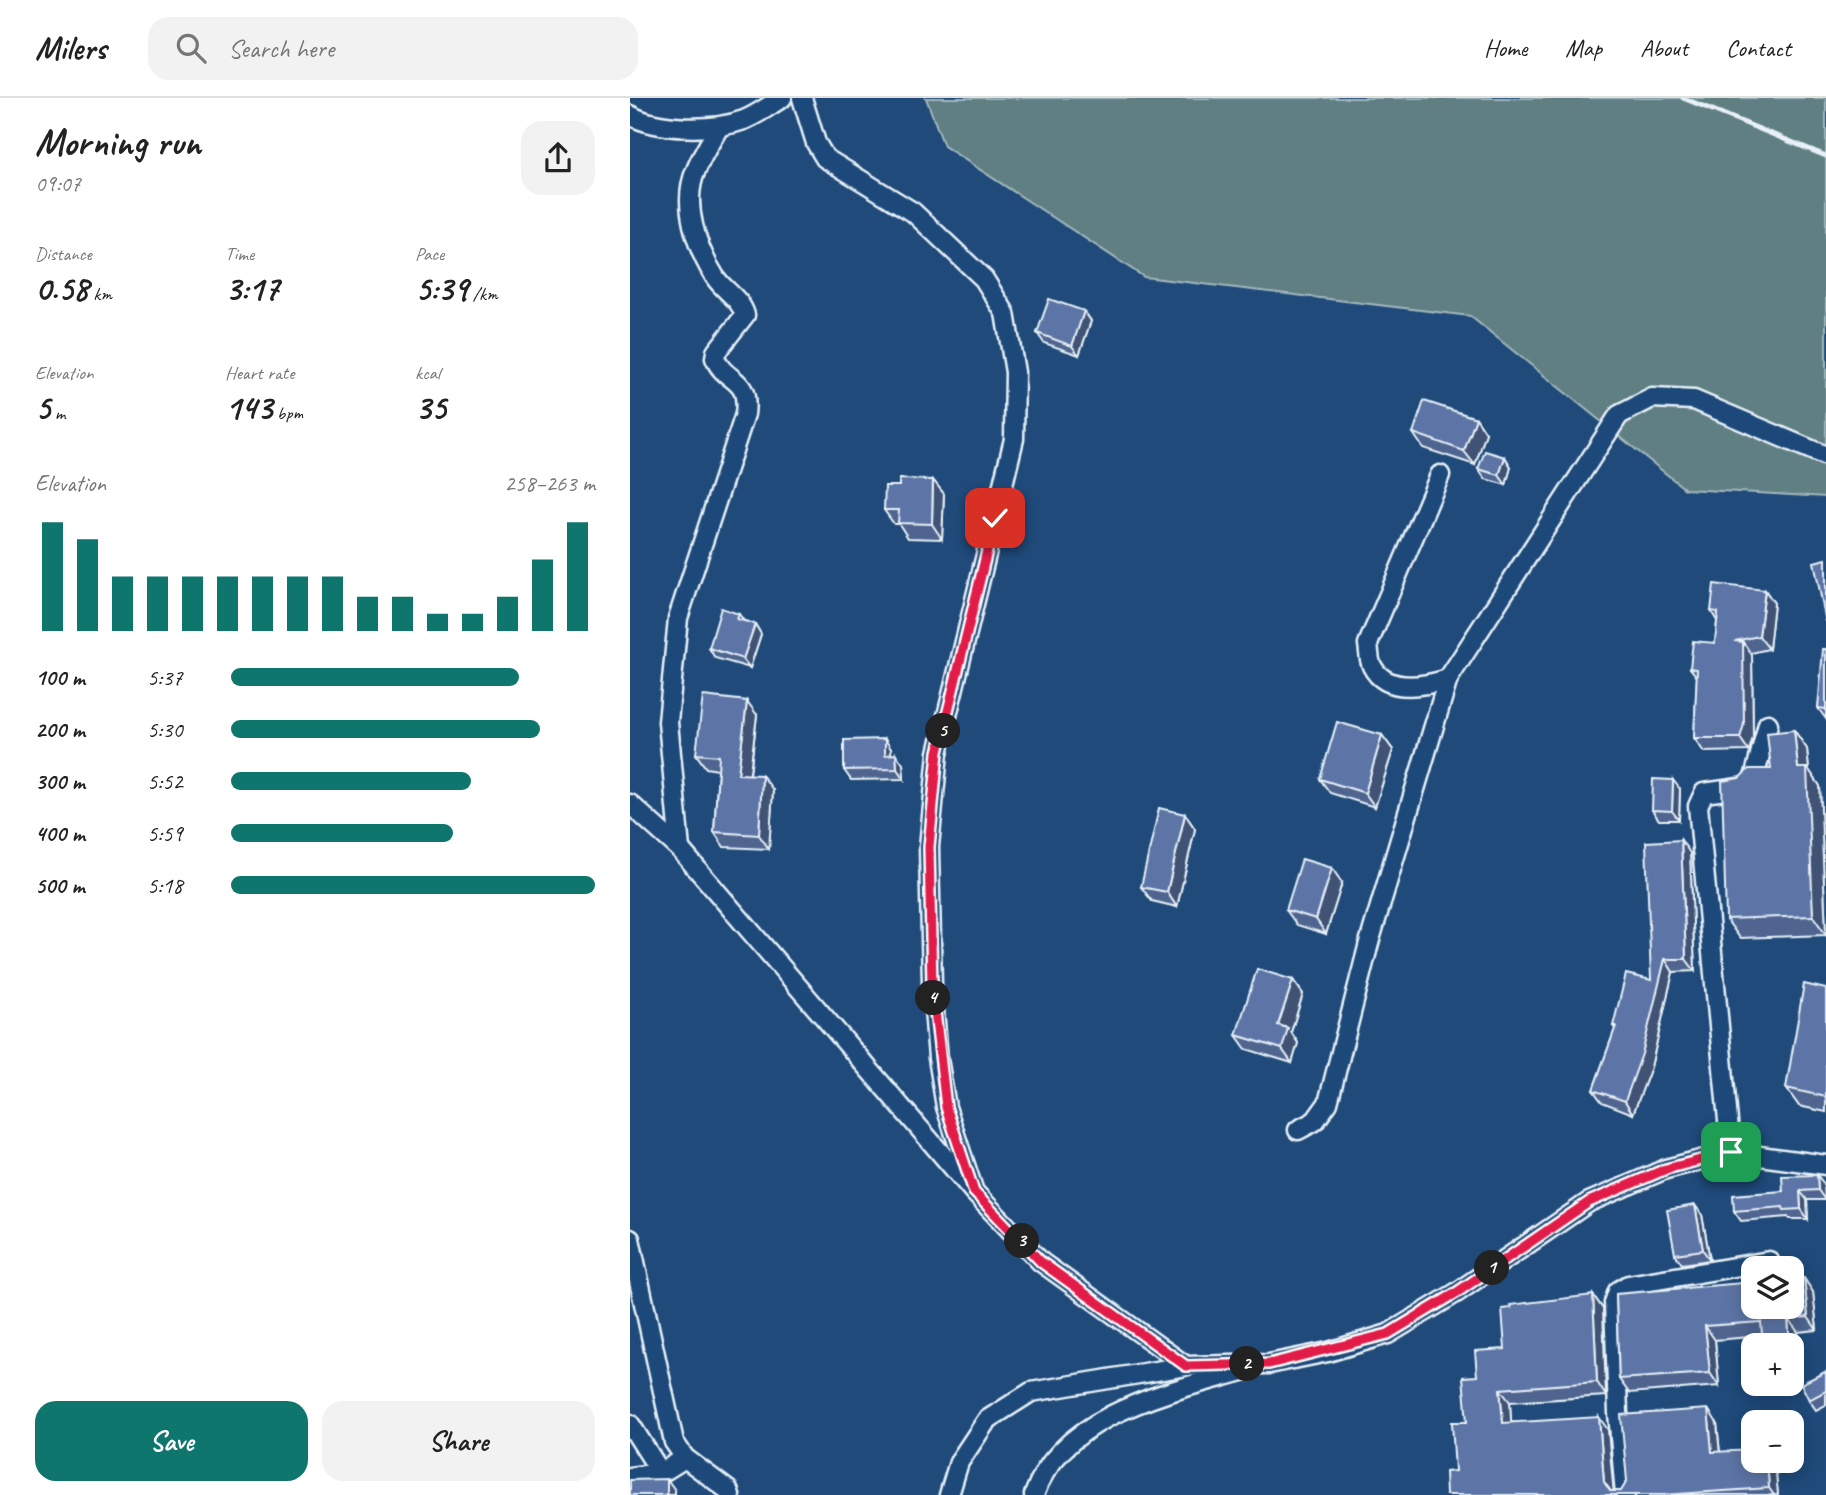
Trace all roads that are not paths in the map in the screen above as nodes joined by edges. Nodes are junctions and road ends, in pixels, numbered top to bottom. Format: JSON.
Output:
{"nodes":[{"id":1,"x":782,"y":98,"type":"edge"},
{"id":2,"x":802,"y":98,"type":"edge"},
{"id":3,"x":630,"y":115,"type":"edge"},
{"id":4,"x":719,"y":127,"type":"junction"},
{"id":5,"x":1826,"y":456,"type":"edge"},
{"id":6,"x":1440,"y":475,"type":"dead end"},
{"id":7,"x":1448,"y":679,"type":"junction"},
{"id":8,"x":1768,"y":724,"type":"dead end"},
{"id":9,"x":630,"y":804,"type":"edge"},
{"id":10,"x":680,"y":849,"type":"junction"},
{"id":11,"x":1298,"y":1130,"type":"dead end"},
{"id":12,"x":1731,"y":1152,"type":"junction"},
{"id":13,"x":1826,"y":1165,"type":"edge"},
{"id":14,"x":974,"y":1192,"type":"junction"},
{"id":15,"x":630,"y":1239,"type":"edge"},
{"id":16,"x":1741,"y":1266,"type":"edge"},
{"id":17,"x":1269,"y":1364,"type":"junction"},
{"id":18,"x":1186,"y":1366,"type":"junction"},
{"id":19,"x":631,"y":1427,"type":"edge"},
{"id":20,"x":685,"y":1458,"type":"junction"},
{"id":21,"x":661,"y":1473,"type":"junction"},
{"id":22,"x":630,"y":1477,"type":"edge"},
{"id":23,"x":730,"y":1495,"type":"edge"},
{"id":24,"x":949,"y":1495,"type":"edge"},
{"id":25,"x":1034,"y":1495,"type":"edge"},
{"id":26,"x":1625,"y":1495,"type":"edge"}],
"edges":[{"from":1,"to":4,"type":"street"},
{"from":2,"to":14,"type":"street"},
{"from":3,"to":4,"type":"street"},
{"from":4,"to":10,"type":"street"},
{"from":5,"to":7,"type":"street"},
{"from":6,"to":7,"type":"street"},
{"from":7,"to":11,"type":"street"},
{"from":8,"to":12,"type":"street"},
{"from":9,"to":10,"type":"street"},
{"from":10,"to":14,"type":"street"},
{"from":12,"to":13,"type":"street"},
{"from":12,"to":17,"type":"street"},
{"from":14,"to":18,"type":"street"},
{"from":15,"to":20,"type":"street"},
{"from":16,"to":26,"type":"street"},
{"from":17,"to":18,"type":"street"},
{"from":17,"to":25,"type":"street"},
{"from":18,"to":24,"type":"street"},
{"from":19,"to":21,"type":"street"},
{"from":20,"to":21,"type":"street"},
{"from":20,"to":23,"type":"street"},
{"from":21,"to":22,"type":"street"}]}
